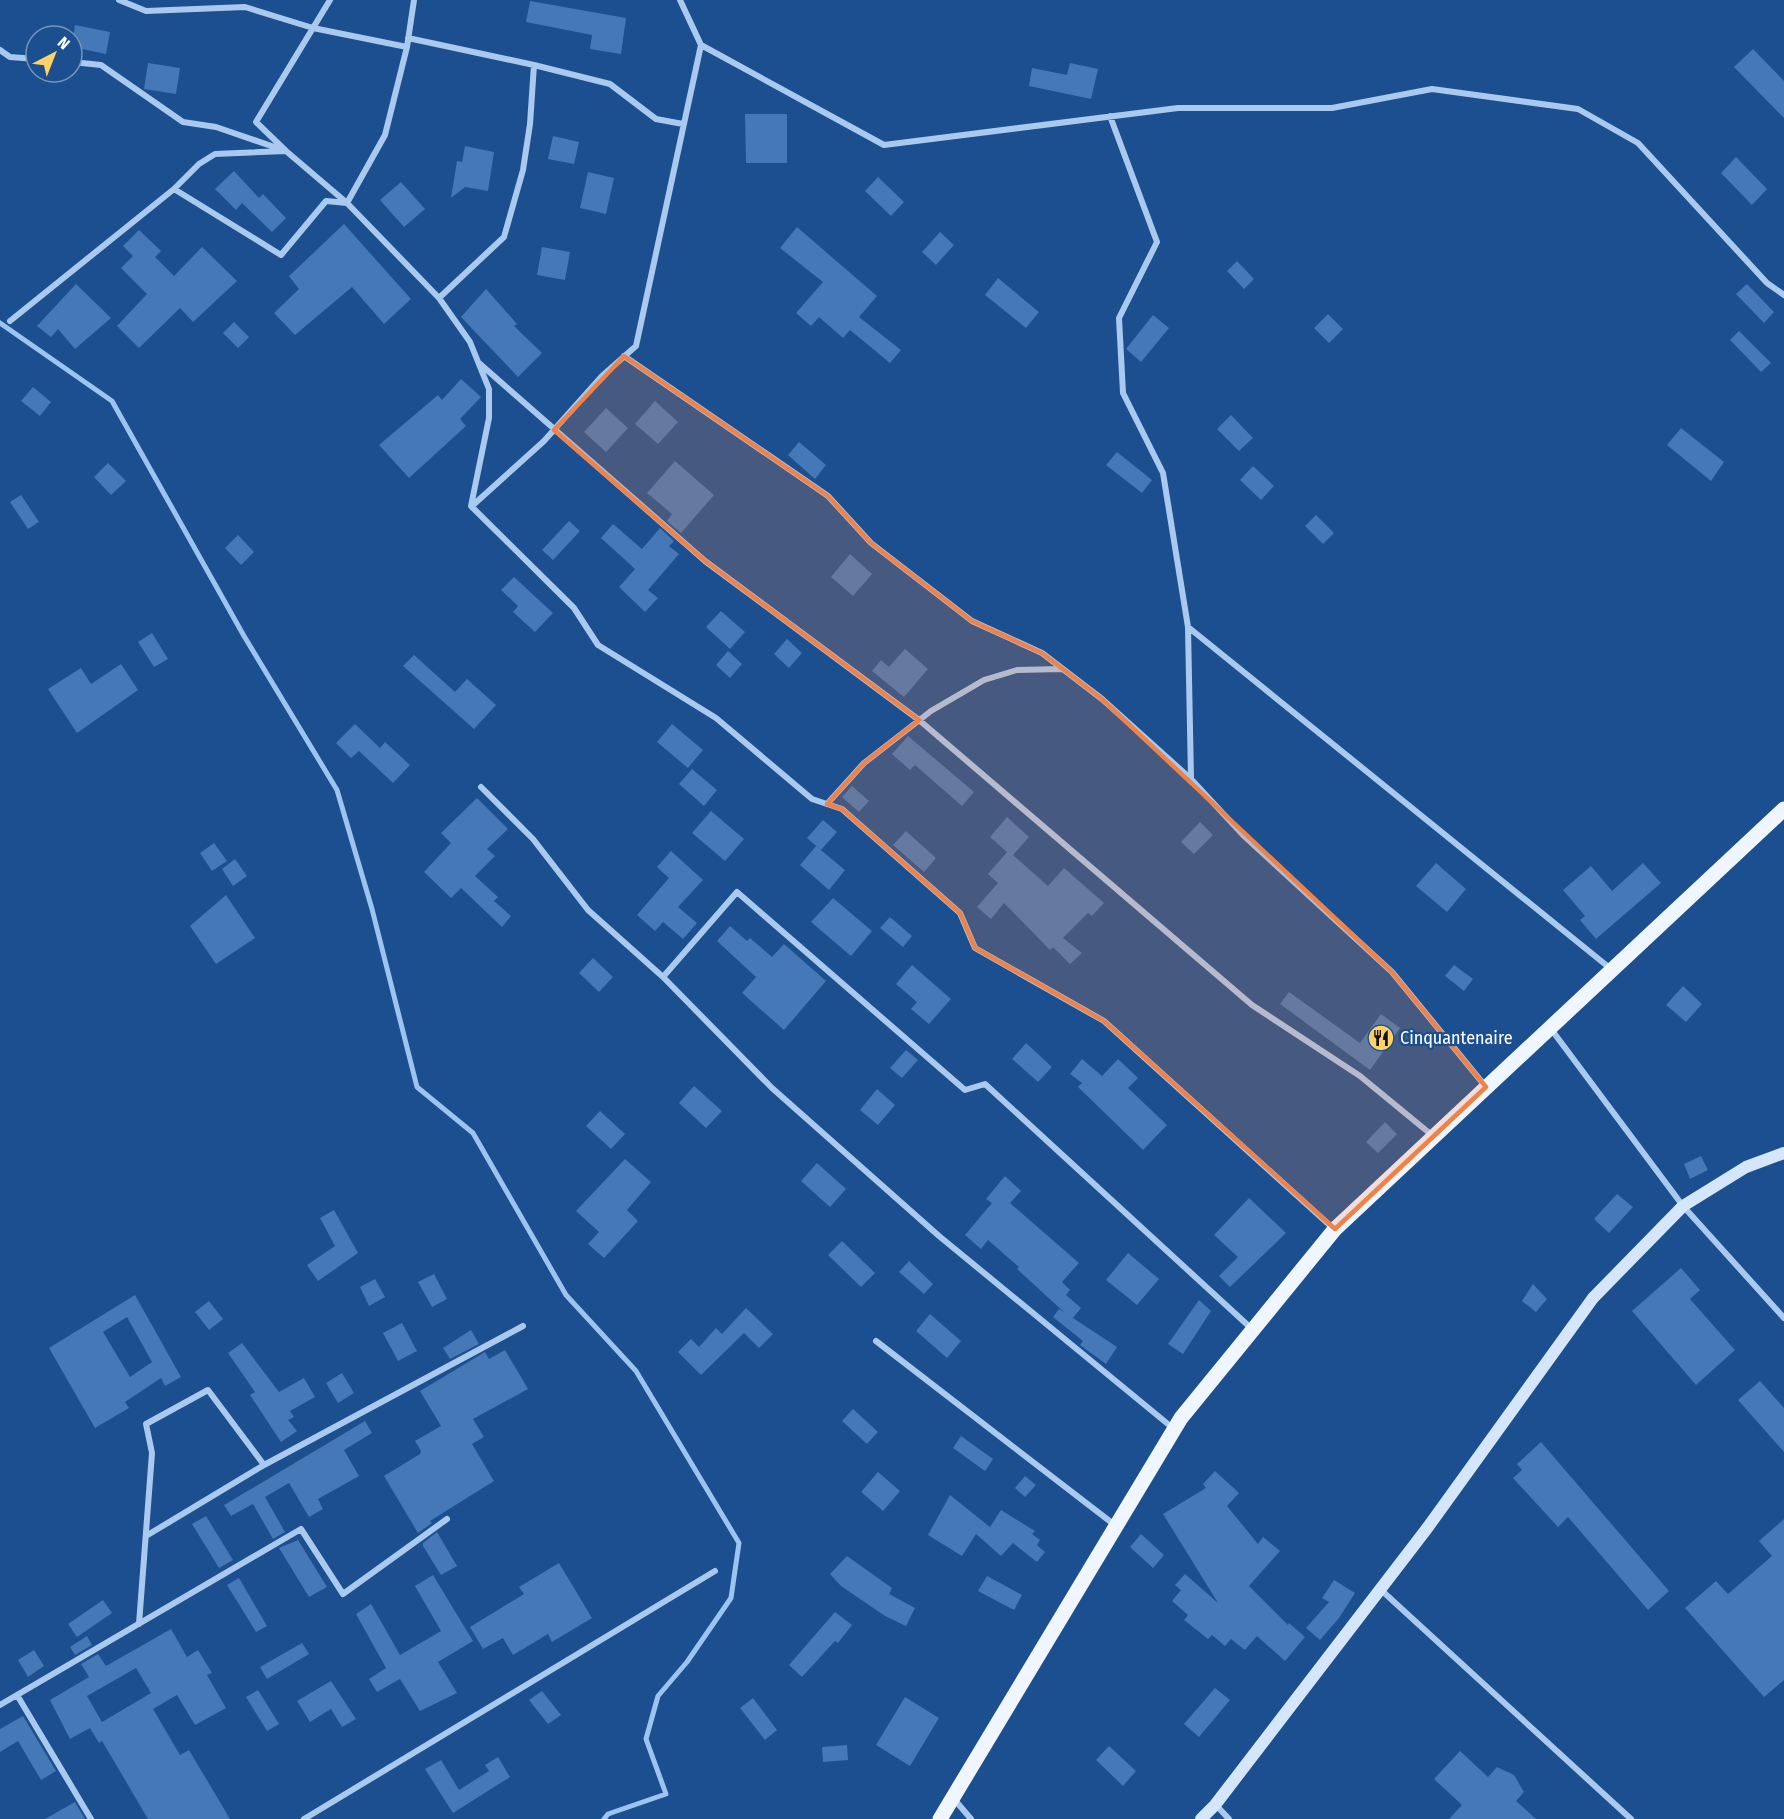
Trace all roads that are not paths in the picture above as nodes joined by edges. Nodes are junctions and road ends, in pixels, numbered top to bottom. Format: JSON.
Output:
{"nodes":[{"id":1,"x":119,"y":0,"type":"edge"},
{"id":2,"x":330,"y":0,"type":"edge"},
{"id":3,"x":414,"y":0,"type":"edge"},
{"id":4,"x":680,"y":0,"type":"edge"},
{"id":5,"x":313,"y":28,"type":"junction"},
{"id":6,"x":408,"y":38,"type":"junction"},
{"id":7,"x":701,"y":45,"type":"junction"},
{"id":8,"x":406,"y":47,"type":"junction"},
{"id":9,"x":0,"y":50,"type":"edge"},
{"id":10,"x":24,"y":58,"type":"edge"},
{"id":11,"x":84,"y":63,"type":"edge"},
{"id":12,"x":534,"y":65,"type":"junction"},
{"id":13,"x":1110,"y":116,"type":"junction"},
{"id":14,"x":684,"y":124,"type":"junction"},
{"id":15,"x":286,"y":151,"type":"junction"},
{"id":16,"x":174,"y":189,"type":"junction"},
{"id":17,"x":347,"y":203,"type":"junction"},
{"id":18,"x":1784,"y":296,"type":"edge"},
{"id":19,"x":439,"y":298,"type":"junction"},
{"id":20,"x":10,"y":321,"type":"dead end"},
{"id":21,"x":624,"y":356,"type":"junction"},
{"id":22,"x":478,"y":362,"type":"junction"},
{"id":23,"x":554,"y":430,"type":"junction"},
{"id":24,"x":471,"y":506,"type":"junction"},
{"id":25,"x":1188,"y":627,"type":"junction"},
{"id":26,"x":1063,"y":669,"type":"junction"},
{"id":27,"x":919,"y":720,"type":"junction"},
{"id":28,"x":1191,"y":779,"type":"junction"},
{"id":29,"x":481,"y":787,"type":"dead end"},
{"id":30,"x":827,"y":804,"type":"junction"},
{"id":31,"x":1784,"y":809,"type":"edge"},
{"id":32,"x":1612,"y":970,"type":"junction"},
{"id":33,"x":663,"y":977,"type":"junction"},
{"id":34,"x":1550,"y":1027,"type":"junction"},
{"id":35,"x":1486,"y":1087,"type":"junction"},
{"id":36,"x":1434,"y":1136,"type":"junction"},
{"id":37,"x":1784,"y":1153,"type":"edge"},
{"id":38,"x":1683,"y":1206,"type":"junction"},
{"id":39,"x":1335,"y":1229,"type":"junction"},
{"id":40,"x":1784,"y":1318,"type":"edge"},
{"id":41,"x":523,"y":1326,"type":"dead end"},
{"id":42,"x":1253,"y":1330,"type":"junction"},
{"id":43,"x":876,"y":1341,"type":"dead end"},
{"id":44,"x":1174,"y":1430,"type":"junction"},
{"id":45,"x":264,"y":1465,"type":"junction"},
{"id":46,"x":447,"y":1519,"type":"dead end"},
{"id":47,"x":1116,"y":1527,"type":"junction"},
{"id":48,"x":146,"y":1536,"type":"junction"},
{"id":49,"x":715,"y":1571,"type":"dead end"},
{"id":50,"x":1380,"y":1589,"type":"junction"},
{"id":51,"x":139,"y":1624,"type":"junction"},
{"id":52,"x":17,"y":1695,"type":"junction"},
{"id":53,"x":0,"y":1705,"type":"edge"},
{"id":54,"x":953,"y":1798,"type":"junction"},
{"id":55,"x":1215,"y":1805,"type":"junction"},
{"id":56,"x":91,"y":1819,"type":"edge"},
{"id":57,"x":304,"y":1819,"type":"edge"},
{"id":58,"x":940,"y":1819,"type":"edge"},
{"id":59,"x":972,"y":1819,"type":"edge"},
{"id":60,"x":1201,"y":1819,"type":"edge"},
{"id":61,"x":1229,"y":1819,"type":"edge"},
{"id":62,"x":1631,"y":1819,"type":"edge"}],
"edges":[{"from":1,"to":5,"type":"street"},
{"from":2,"to":5,"type":"street"},
{"from":3,"to":6,"type":"street"},
{"from":4,"to":7,"type":"street"},
{"from":5,"to":8,"type":"street"},
{"from":5,"to":15,"type":"street"},
{"from":6,"to":8,"type":"street"},
{"from":6,"to":12,"type":"street"},
{"from":7,"to":13,"type":"street"},
{"from":7,"to":14,"type":"street"},
{"from":8,"to":17,"type":"street"},
{"from":9,"to":10,"type":"street"},
{"from":11,"to":15,"type":"street"},
{"from":12,"to":14,"type":"street"},
{"from":12,"to":19,"type":"street"},
{"from":13,"to":18,"type":"street"},
{"from":13,"to":25,"type":"street"},
{"from":14,"to":21,"type":"street"},
{"from":15,"to":16,"type":"street"},
{"from":15,"to":17,"type":"street"},
{"from":16,"to":17,"type":"street"},
{"from":16,"to":20,"type":"street"},
{"from":17,"to":19,"type":"street"},
{"from":19,"to":22,"type":"street"},
{"from":21,"to":23,"type":"street"},
{"from":21,"to":26,"type":"street"},
{"from":22,"to":23,"type":"street"},
{"from":22,"to":24,"type":"street"},
{"from":23,"to":24,"type":"street"},
{"from":23,"to":27,"type":"street"},
{"from":24,"to":30,"type":"street"},
{"from":25,"to":28,"type":"street"},
{"from":25,"to":32,"type":"street"},
{"from":26,"to":27,"type":"street"},
{"from":26,"to":28,"type":"street"},
{"from":27,"to":30,"type":"street"},
{"from":27,"to":36,"type":"street"},
{"from":28,"to":35,"type":"street"},
{"from":29,"to":33,"type":"street"},
{"from":30,"to":39,"type":"street"},
{"from":31,"to":32,"type":"main road"},
{"from":32,"to":34,"type":"main road"},
{"from":33,"to":42,"type":"street"},
{"from":33,"to":44,"type":"street"},
{"from":34,"to":35,"type":"main road"},
{"from":34,"to":38,"type":"street"},
{"from":35,"to":36,"type":"main road"},
{"from":36,"to":39,"type":"main road"},
{"from":37,"to":38,"type":"street"},
{"from":38,"to":40,"type":"street"},
{"from":38,"to":50,"type":"street"},
{"from":39,"to":42,"type":"main road"},
{"from":41,"to":45,"type":"street"},
{"from":42,"to":44,"type":"main road"},
{"from":43,"to":47,"type":"street"},
{"from":44,"to":47,"type":"main road"},
{"from":45,"to":48,"type":"street"},
{"from":45,"to":48,"type":"street"},
{"from":46,"to":51,"type":"street"},
{"from":47,"to":54,"type":"main road"},
{"from":48,"to":51,"type":"street"},
{"from":49,"to":57,"type":"street"},
{"from":50,"to":55,"type":"street"},
{"from":50,"to":62,"type":"street"},
{"from":51,"to":52,"type":"street"},
{"from":52,"to":53,"type":"street"},
{"from":52,"to":56,"type":"street"},
{"from":54,"to":58,"type":"main road"},
{"from":54,"to":59,"type":"street"},
{"from":55,"to":60,"type":"street"},
{"from":55,"to":61,"type":"street"}]}
